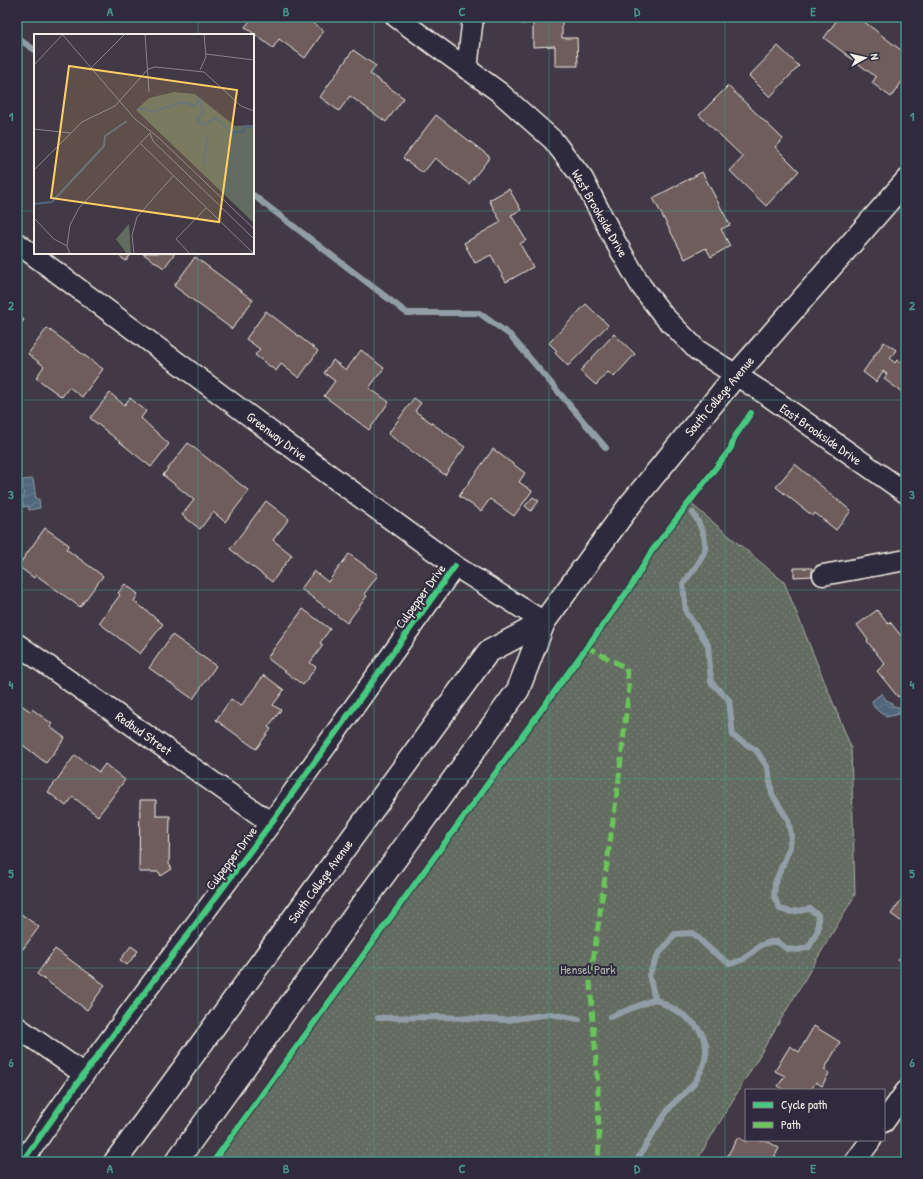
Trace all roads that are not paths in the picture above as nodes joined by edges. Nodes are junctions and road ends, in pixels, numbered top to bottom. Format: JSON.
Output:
{"nodes":[{"id":1,"x":396,"y":17,"type":"edge"},
{"id":2,"x":473,"y":17,"type":"edge"},
{"id":3,"x":467,"y":69,"type":"junction"},
{"id":4,"x":906,"y":181,"type":"edge"},
{"id":5,"x":17,"y":243,"type":"edge"},
{"id":6,"x":736,"y":375,"type":"junction"},
{"id":7,"x":906,"y":493,"type":"edge"},
{"id":8,"x":906,"y":560,"type":"edge"},
{"id":9,"x":455,"y":566,"type":"junction"},
{"id":10,"x":823,"y":575,"type":"dead end"},
{"id":11,"x":544,"y":622,"type":"junction"},
{"id":12,"x":17,"y":644,"type":"edge"},
{"id":13,"x":271,"y":823,"type":"junction"},
{"id":14,"x":17,"y":1027,"type":"edge"},
{"id":15,"x":84,"y":1074,"type":"junction"},
{"id":16,"x":906,"y":1091,"type":"edge"},
{"id":17,"x":885,"y":1121,"type":"edge"},
{"id":18,"x":870,"y":1141,"type":"edge"},
{"id":19,"x":22,"y":1162,"type":"edge"},
{"id":20,"x":115,"y":1162,"type":"edge"},
{"id":21,"x":176,"y":1162,"type":"edge"},
{"id":22,"x":855,"y":1162,"type":"edge"}],
"edges":[{"from":1,"to":3,"type":"street","name":"West Brookside Drive"},
{"from":2,"to":3,"type":"street"},
{"from":3,"to":6,"type":"street","name":"West Brookside Drive"},
{"from":4,"to":6,"type":"main road","name":"South College Avenue"},
{"from":5,"to":9,"type":"street","name":"Greenway Drive"},
{"from":6,"to":7,"type":"street","name":"East Brookside Drive"},
{"from":6,"to":11,"type":"main road","name":"South College Avenue"},
{"from":8,"to":10,"type":"street"},
{"from":9,"to":11,"type":"street","name":"Greenway Drive"},
{"from":9,"to":13,"type":"street","name":"Culpepper Drive"},
{"from":11,"to":20,"type":"main road","name":"South College Avenue"},
{"from":11,"to":21,"type":"main road","name":"South College Avenue"},
{"from":12,"to":13,"type":"street","name":"Redbud Street"},
{"from":13,"to":15,"type":"street","name":"Culpepper Drive"},
{"from":14,"to":15,"type":"street"},
{"from":15,"to":19,"type":"street","name":"Culpepper Drive"},
{"from":16,"to":17,"type":"street"},
{"from":18,"to":22,"type":"street"}]}
